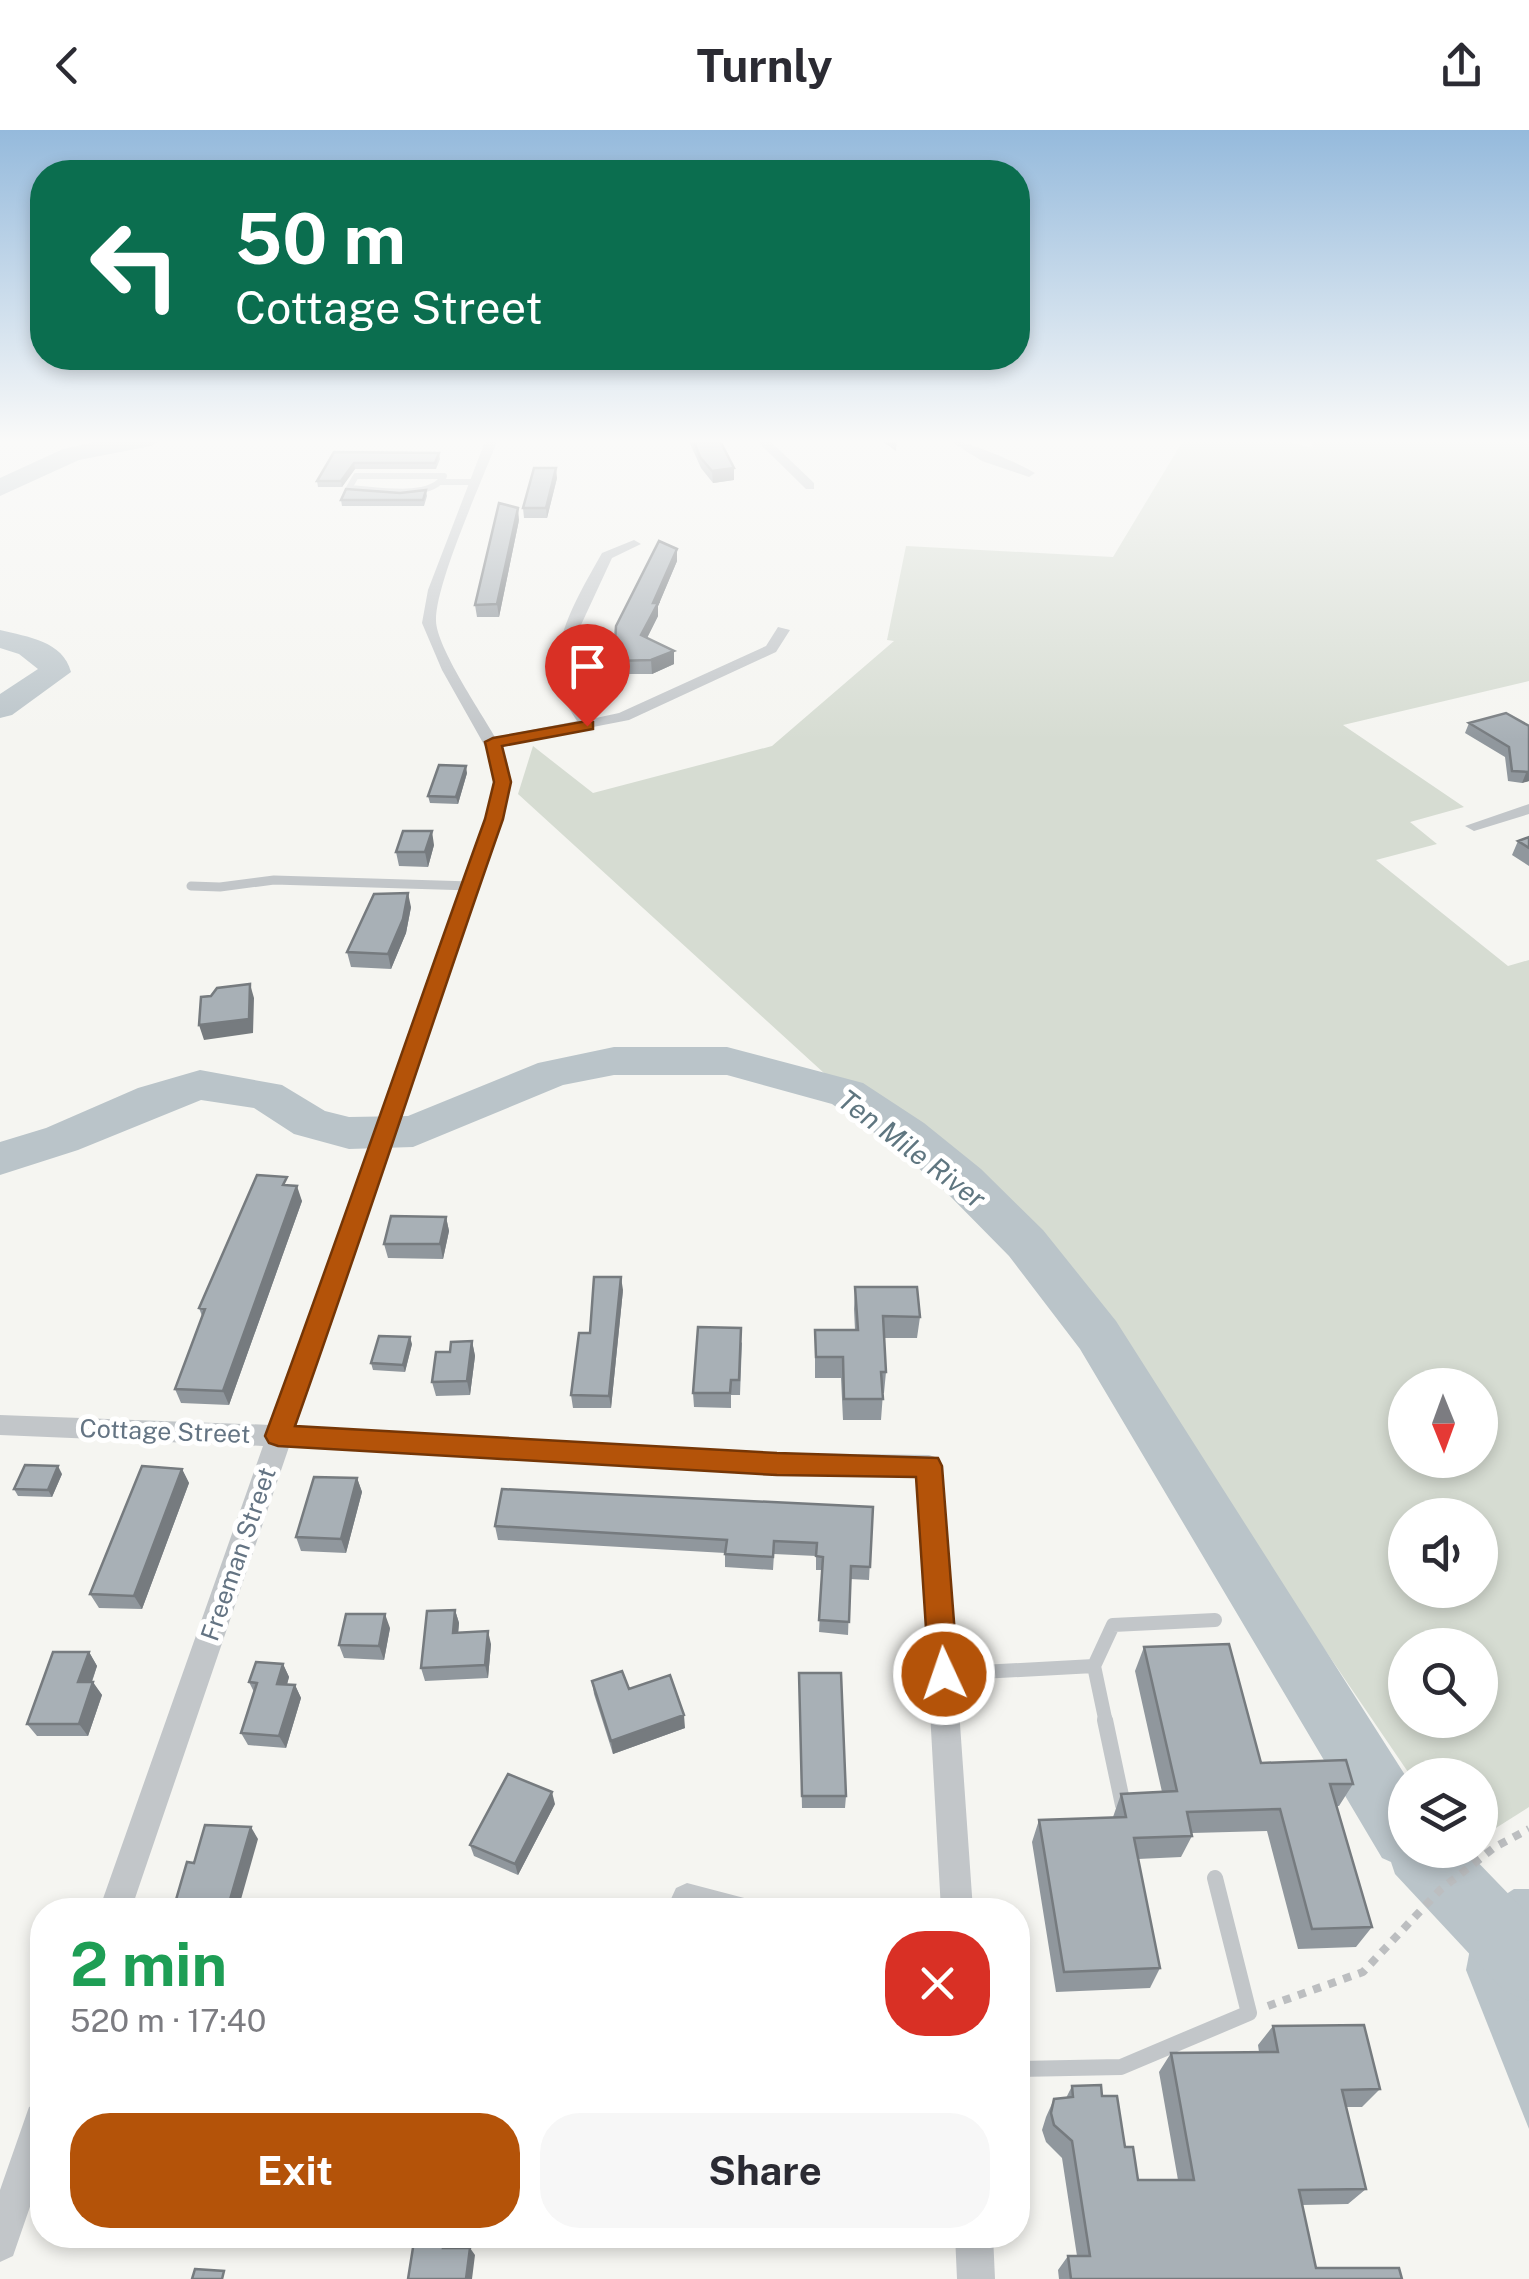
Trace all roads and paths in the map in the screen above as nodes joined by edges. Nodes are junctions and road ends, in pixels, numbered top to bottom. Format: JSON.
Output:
{"nodes":[{"id":1,"x":454,"y":539,"type":"edge"},
{"id":2,"x":634,"y":544,"type":"dead end"},
{"id":3,"x":783,"y":630,"type":"dead end"},
{"id":4,"x":587,"y":726,"type":"junction"},
{"id":5,"x":493,"y":742,"type":"junction"},
{"id":6,"x":1529,"y":810,"type":"edge"},
{"id":7,"x":1474,"y":826,"type":"dead end"},
{"id":8,"x":191,"y":886,"type":"dead end"},
{"id":9,"x":471,"y":886,"type":"junction"},
{"id":10,"x":0,"y":1425,"type":"edge"},
{"id":11,"x":278,"y":1436,"type":"junction"},
{"id":12,"x":1215,"y":1620,"type":"dead end"},
{"id":13,"x":1094,"y":1666,"type":"junction"},
{"id":14,"x":944,"y":1674,"type":"junction"},
{"id":15,"x":1123,"y":1804,"type":"edge"},
{"id":16,"x":1529,"y":1828,"type":"edge"},
{"id":17,"x":1215,"y":1878,"type":"dead end"},
{"id":18,"x":119,"y":1898,"type":"edge"},
{"id":19,"x":956,"y":1898,"type":"edge"},
{"id":20,"x":1249,"y":2013,"type":"junction"},
{"id":21,"x":1030,"y":2069,"type":"edge"},
{"id":22,"x":30,"y":2155,"type":"edge"},
{"id":23,"x":0,"y":2243,"type":"edge"},
{"id":24,"x":975,"y":2248,"type":"edge"},
{"id":25,"x":976,"y":2279,"type":"edge"}],
"edges":[{"from":1,"to":5,"type":"street"},
{"from":2,"to":4,"type":"street"},
{"from":3,"to":4,"type":"street"},
{"from":4,"to":5,"type":"street"},
{"from":5,"to":9,"type":"street","name":"Freeman Street"},
{"from":6,"to":7,"type":"street"},
{"from":8,"to":9,"type":"lane"},
{"from":9,"to":11,"type":"street","name":"Freeman Street"},
{"from":10,"to":11,"type":"street","name":"Cottage Street"},
{"from":11,"to":14,"type":"street","name":"Cottage Street"},
{"from":11,"to":18,"type":"street","name":"Freeman Street"},
{"from":12,"to":13,"type":"lane"},
{"from":13,"to":14,"type":"lane"},
{"from":13,"to":15,"type":"lane"},
{"from":14,"to":19,"type":"street"},
{"from":16,"to":20,"type":"path"},
{"from":17,"to":20,"type":"lane"},
{"from":20,"to":21,"type":"lane"},
{"from":22,"to":23,"type":"street"},
{"from":24,"to":25,"type":"street"}]}
